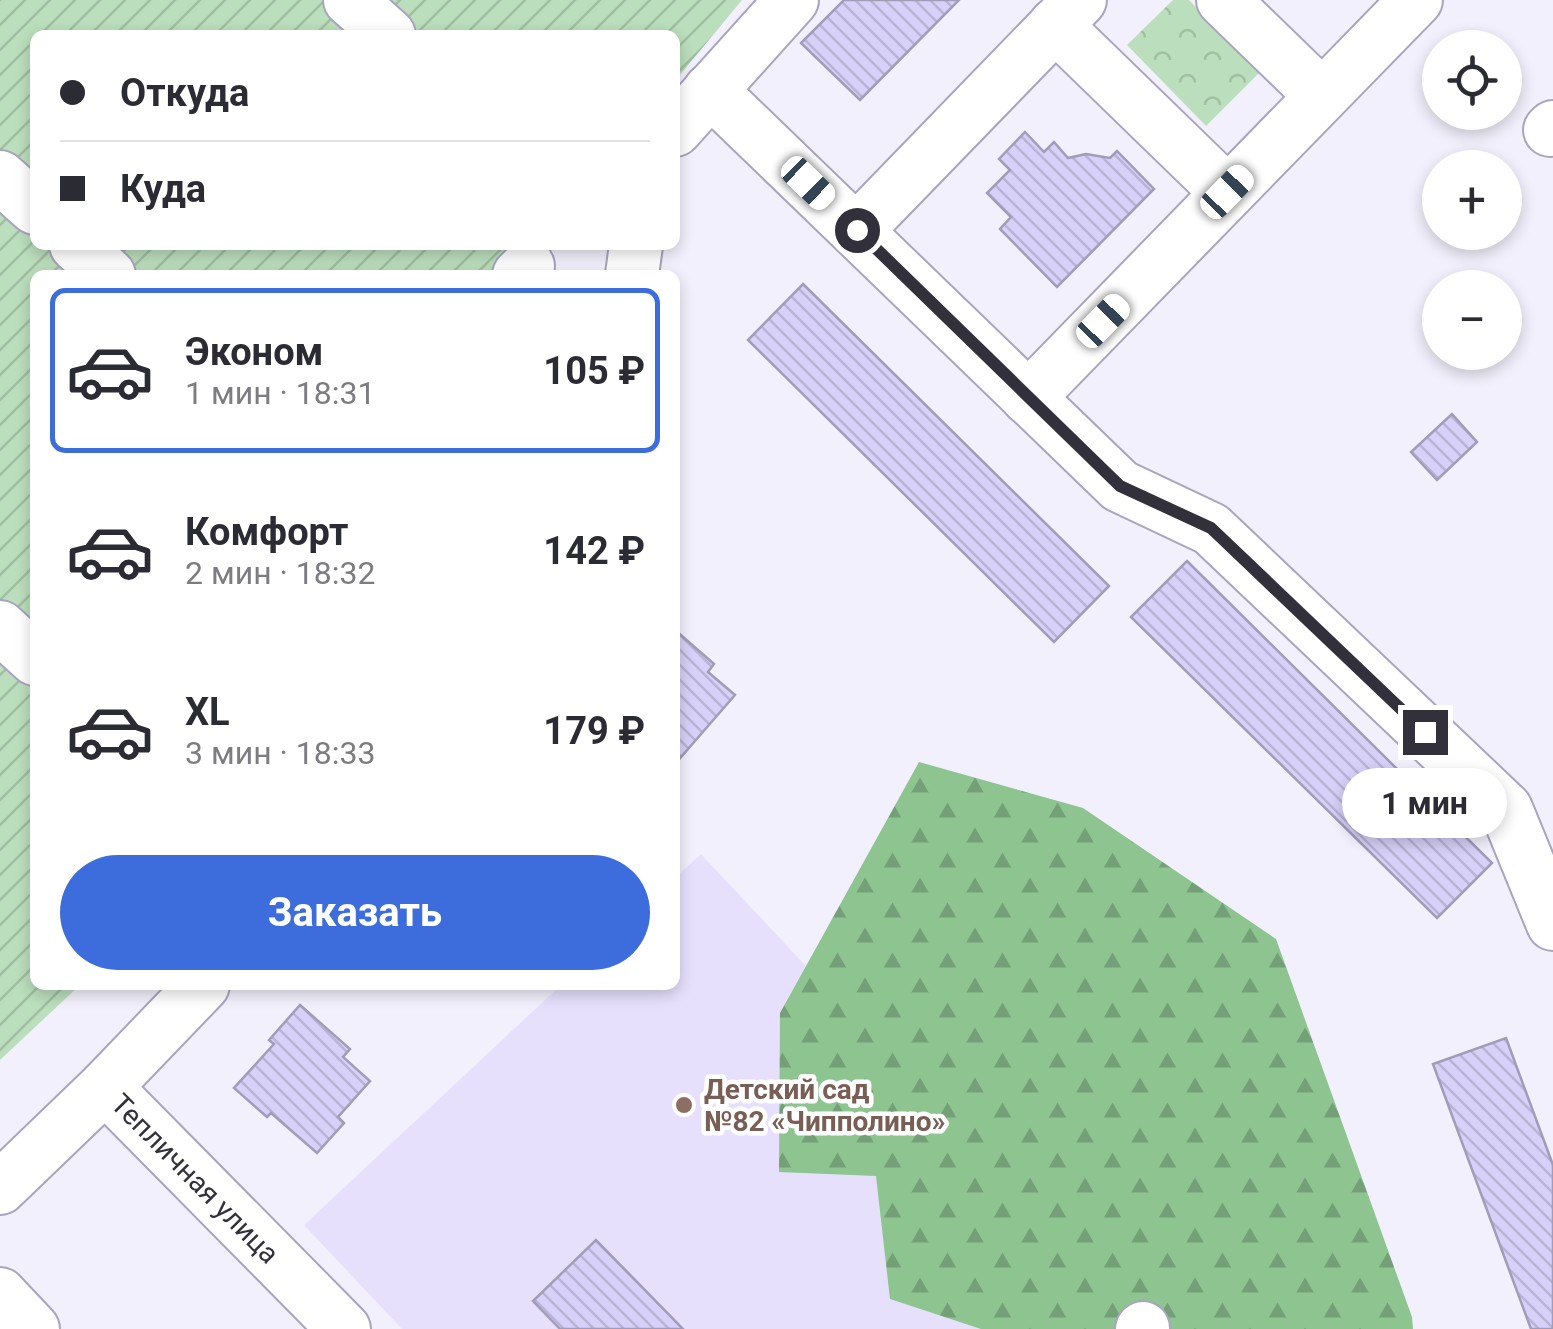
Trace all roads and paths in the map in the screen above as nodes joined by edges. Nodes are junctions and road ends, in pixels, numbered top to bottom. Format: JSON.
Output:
{"nodes":[{"id":1,"x":350,"y":0,"type":"edge"},
{"id":2,"x":792,"y":0,"type":"edge"},
{"id":3,"x":1223,"y":0,"type":"edge"},
{"id":4,"x":1416,"y":0,"type":"edge"},
{"id":5,"x":1068,"y":12,"type":"edge"},
{"id":6,"x":383,"y":30,"type":"edge"},
{"id":7,"x":710,"y":90,"type":"junction"},
{"id":8,"x":1322,"y":96,"type":"junction"},
{"id":9,"x":680,"y":124,"type":"edge"},
{"id":10,"x":0,"y":176,"type":"edge"},
{"id":11,"x":1227,"y":192,"type":"junction"},
{"id":12,"x":30,"y":203,"type":"edge"},
{"id":13,"x":857,"y":230,"type":"junction"},
{"id":14,"x":82,"y":250,"type":"edge"},
{"id":15,"x":104,"y":270,"type":"edge"},
{"id":16,"x":1028,"y":398,"type":"junction"},
{"id":17,"x":0,"y":627,"type":"edge"},
{"id":18,"x":30,"y":654,"type":"edge"},
{"id":19,"x":1553,"y":924,"type":"edge"},
{"id":20,"x":199,"y":990,"type":"edge"},
{"id":21,"x":105,"y":1087,"type":"junction"},
{"id":22,"x":0,"y":1188,"type":"edge"},
{"id":23,"x":0,"y":1294,"type":"edge"},
{"id":24,"x":33,"y":1329,"type":"edge"},
{"id":25,"x":344,"y":1329,"type":"edge"}],
"edges":[{"from":1,"to":6,"type":"street"},
{"from":2,"to":7,"type":"street"},
{"from":3,"to":8,"type":"street"},
{"from":4,"to":8,"type":"street"},
{"from":5,"to":11,"type":"street"},
{"from":5,"to":13,"type":"street"},
{"from":7,"to":9,"type":"street"},
{"from":7,"to":13,"type":"street"},
{"from":8,"to":11,"type":"street"},
{"from":10,"to":12,"type":"street"},
{"from":11,"to":16,"type":"street"},
{"from":13,"to":16,"type":"street"},
{"from":14,"to":15,"type":"street"},
{"from":16,"to":19,"type":"street"},
{"from":17,"to":18,"type":"street"},
{"from":20,"to":21,"type":"street","name":"Тепличная улица"},
{"from":21,"to":22,"type":"street"},
{"from":21,"to":25,"type":"street","name":"Тепличная улица"},
{"from":23,"to":24,"type":"street"}]}
